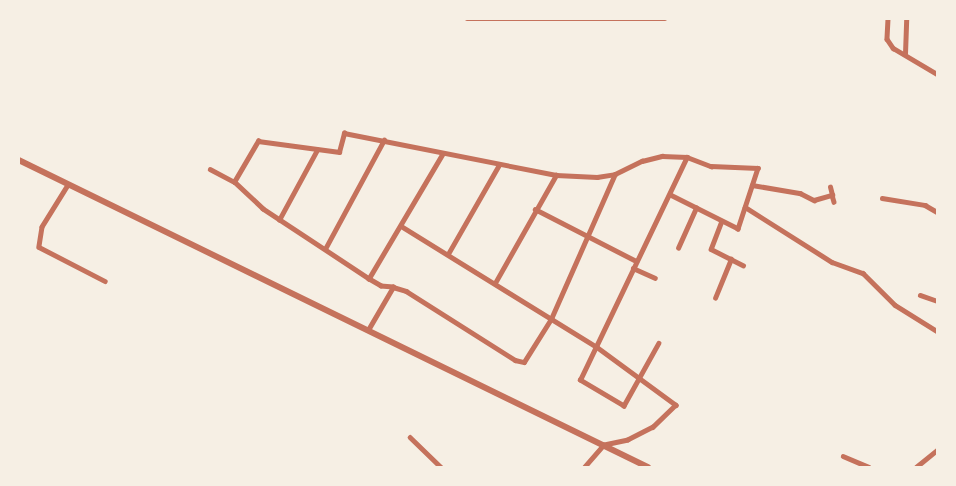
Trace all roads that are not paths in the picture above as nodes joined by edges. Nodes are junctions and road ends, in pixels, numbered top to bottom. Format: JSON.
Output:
{"nodes":[{"id":1,"x":467,"y":19,"type":"edge"},
{"id":2,"x":665,"y":19,"type":"edge"},
{"id":3,"x":888,"y":19,"type":"edge"},
{"id":4,"x":906,"y":19,"type":"edge"},
{"id":5,"x":905,"y":54,"type":"junction"},
{"id":6,"x":937,"y":74,"type":"edge"},
{"id":7,"x":384,"y":140,"type":"junction"},
{"id":8,"x":317,"y":150,"type":"junction"},
{"id":9,"x":443,"y":154,"type":"junction"},
{"id":10,"x":687,"y":158,"type":"junction"},
{"id":11,"x":19,"y":160,"type":"edge"},
{"id":12,"x":499,"y":165,"type":"junction"},
{"id":13,"x":210,"y":169,"type":"dead end"},
{"id":14,"x":615,"y":174,"type":"junction"},
{"id":15,"x":556,"y":175,"type":"junction"},
{"id":16,"x":234,"y":182,"type":"junction"},
{"id":17,"x":68,"y":185,"type":"junction"},
{"id":18,"x":752,"y":185,"type":"junction"},
{"id":19,"x":830,"y":187,"type":"dead end"},
{"id":20,"x":670,"y":195,"type":"junction"},
{"id":21,"x":832,"y":195,"type":"junction"},
{"id":22,"x":882,"y":198,"type":"dead end"},
{"id":23,"x":834,"y":202,"type":"dead end"},
{"id":24,"x":745,"y":207,"type":"junction"},
{"id":25,"x":696,"y":208,"type":"junction"},
{"id":26,"x":535,"y":209,"type":"junction"},
{"id":27,"x":937,"y":212,"type":"edge"},
{"id":28,"x":279,"y":220,"type":"junction"},
{"id":29,"x":722,"y":221,"type":"junction"},
{"id":30,"x":401,"y":226,"type":"junction"},
{"id":31,"x":589,"y":237,"type":"junction"},
{"id":32,"x":678,"y":248,"type":"dead end"},
{"id":33,"x":325,"y":249,"type":"junction"},
{"id":34,"x":448,"y":254,"type":"junction"},
{"id":35,"x":731,"y":259,"type":"junction"},
{"id":36,"x":636,"y":261,"type":"junction"},
{"id":37,"x":743,"y":265,"type":"dead end"},
{"id":38,"x":633,"y":268,"type":"junction"},
{"id":39,"x":656,"y":278,"type":"dead end"},
{"id":40,"x":369,"y":279,"type":"junction"},
{"id":41,"x":105,"y":281,"type":"dead end"},
{"id":42,"x":495,"y":283,"type":"junction"},
{"id":43,"x":394,"y":287,"type":"junction"},
{"id":44,"x":920,"y":296,"type":"dead end"},
{"id":45,"x":714,"y":298,"type":"dead end"},
{"id":46,"x":937,"y":301,"type":"edge"},
{"id":47,"x":551,"y":319,"type":"junction"},
{"id":48,"x":368,"y":330,"type":"junction"},
{"id":49,"x":937,"y":332,"type":"edge"},
{"id":50,"x":660,"y":343,"type":"dead end"},
{"id":51,"x":597,"y":348,"type":"junction"},
{"id":52,"x":640,"y":378,"type":"junction"},
{"id":53,"x":410,"y":436,"type":"dead end"},
{"id":54,"x":604,"y":445,"type":"junction"},
{"id":55,"x":937,"y":450,"type":"edge"},
{"id":56,"x":843,"y":456,"type":"dead end"},
{"id":57,"x":441,"y":467,"type":"edge"},
{"id":58,"x":585,"y":467,"type":"edge"},
{"id":59,"x":648,"y":467,"type":"edge"},
{"id":60,"x":869,"y":467,"type":"edge"},
{"id":61,"x":916,"y":467,"type":"edge"}],
"edges":[{"from":1,"to":2,"type":"street"},
{"from":3,"to":5,"type":"street"},
{"from":4,"to":5,"type":"street"},
{"from":5,"to":6,"type":"street"},
{"from":7,"to":8,"type":"street"},
{"from":7,"to":9,"type":"street"},
{"from":7,"to":33,"type":"street"},
{"from":8,"to":16,"type":"street"},
{"from":8,"to":28,"type":"street"},
{"from":9,"to":12,"type":"street"},
{"from":9,"to":30,"type":"street"},
{"from":10,"to":14,"type":"street"},
{"from":10,"to":18,"type":"street"},
{"from":10,"to":20,"type":"street"},
{"from":11,"to":17,"type":"street"},
{"from":12,"to":15,"type":"street"},
{"from":12,"to":34,"type":"street"},
{"from":13,"to":16,"type":"street"},
{"from":14,"to":15,"type":"street"},
{"from":14,"to":31,"type":"street"},
{"from":15,"to":26,"type":"street"},
{"from":16,"to":28,"type":"street"},
{"from":17,"to":41,"type":"street"},
{"from":17,"to":48,"type":"street"},
{"from":18,"to":21,"type":"street"},
{"from":18,"to":24,"type":"street"},
{"from":19,"to":21,"type":"street"},
{"from":20,"to":25,"type":"street"},
{"from":20,"to":36,"type":"street"},
{"from":21,"to":23,"type":"street"},
{"from":22,"to":27,"type":"street"},
{"from":24,"to":29,"type":"street"},
{"from":24,"to":49,"type":"street"},
{"from":25,"to":29,"type":"street"},
{"from":25,"to":32,"type":"street"},
{"from":26,"to":31,"type":"street"},
{"from":26,"to":42,"type":"street"},
{"from":28,"to":33,"type":"street"},
{"from":29,"to":35,"type":"street"},
{"from":30,"to":34,"type":"street"},
{"from":30,"to":40,"type":"street"},
{"from":31,"to":36,"type":"street"},
{"from":31,"to":47,"type":"street"},
{"from":33,"to":40,"type":"street"},
{"from":34,"to":42,"type":"street"},
{"from":35,"to":37,"type":"street"},
{"from":35,"to":45,"type":"street"},
{"from":36,"to":38,"type":"street"},
{"from":38,"to":39,"type":"street"},
{"from":38,"to":51,"type":"street"},
{"from":40,"to":43,"type":"street"},
{"from":42,"to":47,"type":"street"},
{"from":43,"to":47,"type":"street"},
{"from":43,"to":48,"type":"street"},
{"from":44,"to":46,"type":"street"},
{"from":47,"to":51,"type":"street"},
{"from":48,"to":54,"type":"street"},
{"from":50,"to":52,"type":"street"},
{"from":51,"to":52,"type":"street"},
{"from":51,"to":52,"type":"street"},
{"from":52,"to":54,"type":"street"},
{"from":53,"to":57,"type":"street"},
{"from":54,"to":58,"type":"street"},
{"from":54,"to":59,"type":"street"},
{"from":55,"to":61,"type":"street"},
{"from":56,"to":60,"type":"street"}]}
